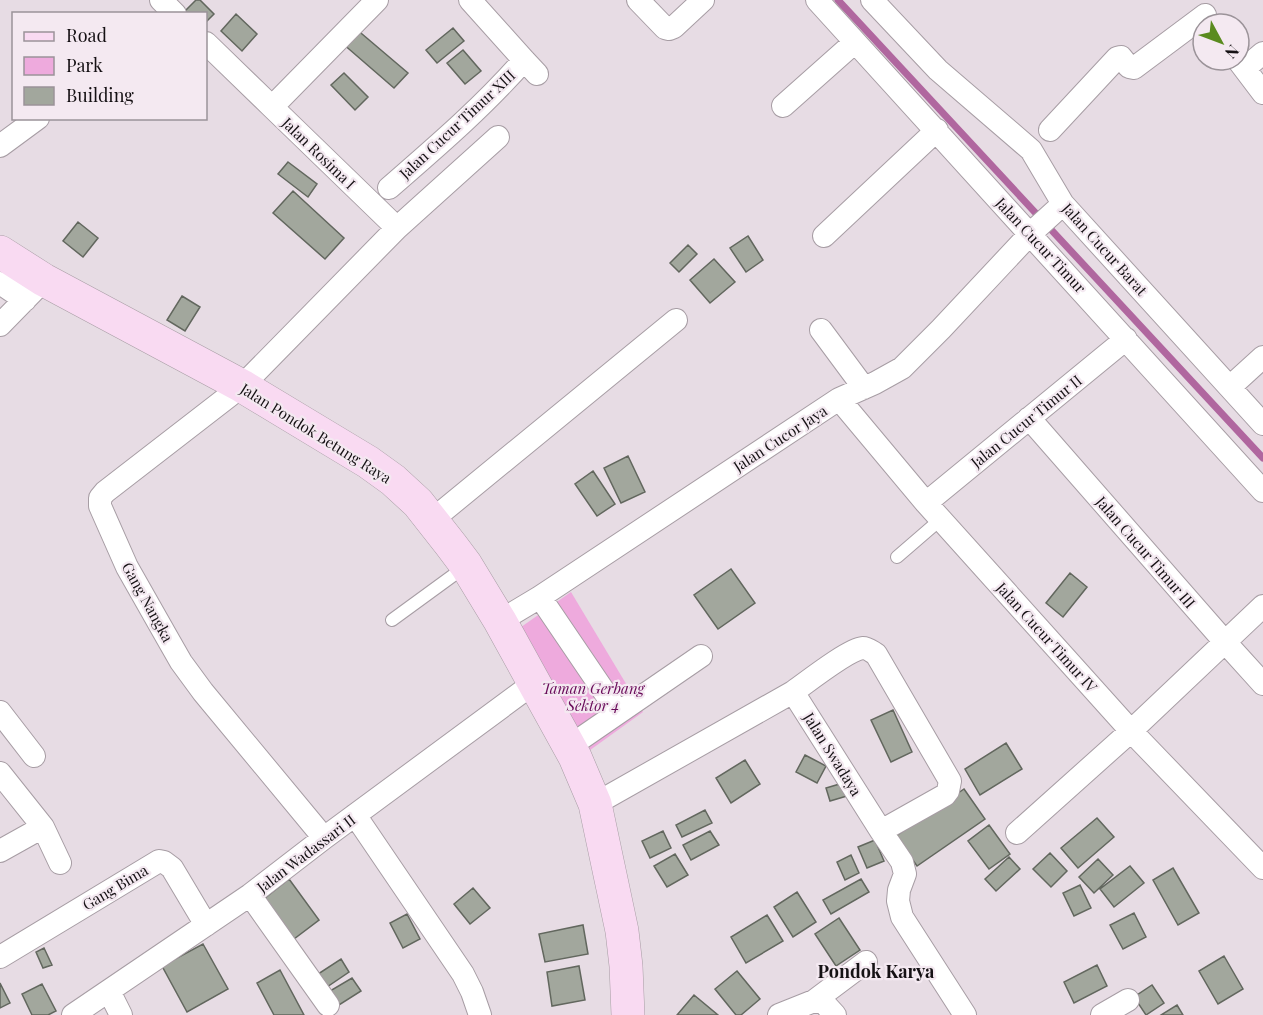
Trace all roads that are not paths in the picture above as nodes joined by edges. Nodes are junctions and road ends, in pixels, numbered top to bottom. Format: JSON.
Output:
{"nodes":[{"id":1,"x":161,"y":0,"type":"edge"},
{"id":2,"x":377,"y":0,"type":"edge"},
{"id":3,"x":470,"y":0,"type":"edge"},
{"id":4,"x":638,"y":0,"type":"edge"},
{"id":5,"x":703,"y":0,"type":"edge"},
{"id":6,"x":817,"y":0,"type":"edge"},
{"id":7,"x":872,"y":0,"type":"edge"},
{"id":8,"x":173,"y":12,"type":"edge"},
{"id":9,"x":1191,"y":23,"type":"edge"},
{"id":10,"x":855,"y":42,"type":"junction"},
{"id":11,"x":207,"y":44,"type":"edge"},
{"id":12,"x":1247,"y":72,"type":"edge"},
{"id":13,"x":1263,"y":93,"type":"edge"},
{"id":14,"x":783,"y":106,"type":"dead end"},
{"id":15,"x":272,"y":107,"type":"junction"},
{"id":16,"x":35,"y":120,"type":"edge"},
{"id":17,"x":937,"y":130,"type":"junction"},
{"id":18,"x":1050,"y":130,"type":"dead end"},
{"id":19,"x":498,"y":137,"type":"dead end"},
{"id":20,"x":0,"y":146,"type":"edge"},
{"id":21,"x":389,"y":188,"type":"dead end"},
{"id":22,"x":1061,"y":206,"type":"junction"},
{"id":23,"x":397,"y":228,"type":"junction"},
{"id":24,"x":1033,"y":231,"type":"junction"},
{"id":25,"x":824,"y":236,"type":"dead end"},
{"id":26,"x":0,"y":252,"type":"edge"},
{"id":27,"x":0,"y":283,"type":"edge"},
{"id":28,"x":34,"y":290,"type":"junction"},
{"id":29,"x":676,"y":320,"type":"dead end"},
{"id":30,"x":0,"y":325,"type":"edge"},
{"id":31,"x":821,"y":330,"type":"dead end"},
{"id":32,"x":1126,"y":339,"type":"junction"},
{"id":33,"x":1263,"y":357,"type":"edge"},
{"id":34,"x":242,"y":386,"type":"junction"},
{"id":35,"x":1230,"y":387,"type":"junction"},
{"id":36,"x":864,"y":388,"type":"junction"},
{"id":37,"x":839,"y":399,"type":"junction"},
{"id":38,"x":1029,"y":418,"type":"junction"},
{"id":39,"x":1263,"y":424,"type":"edge"},
{"id":40,"x":1263,"y":491,"type":"edge"},
{"id":41,"x":933,"y":511,"type":"junction"},
{"id":42,"x":432,"y":520,"type":"junction"},
{"id":43,"x":897,"y":557,"type":"dead end"},
{"id":44,"x":466,"y":565,"type":"junction"},
{"id":45,"x":540,"y":597,"type":"junction"},
{"id":46,"x":1263,"y":606,"type":"edge"},
{"id":47,"x":392,"y":620,"type":"dead end"},
{"id":48,"x":500,"y":621,"type":"junction"},
{"id":49,"x":1225,"y":642,"type":"junction"},
{"id":50,"x":701,"y":656,"type":"dead end"},
{"id":51,"x":534,"y":683,"type":"junction"},
{"id":52,"x":1263,"y":684,"type":"edge"},
{"id":53,"x":793,"y":692,"type":"junction"},
{"id":54,"x":0,"y":712,"type":"edge"},
{"id":55,"x":618,"y":712,"type":"junction"},
{"id":56,"x":1131,"y":730,"type":"junction"},
{"id":57,"x":570,"y":746,"type":"junction"},
{"id":58,"x":34,"y":756,"type":"dead end"},
{"id":59,"x":0,"y":773,"type":"edge"},
{"id":60,"x":595,"y":804,"type":"junction"},
{"id":61,"x":355,"y":815,"type":"junction"},
{"id":62,"x":43,"y":827,"type":"junction"},
{"id":63,"x":881,"y":831,"type":"junction"},
{"id":64,"x":1017,"y":833,"type":"dead end"},
{"id":65,"x":324,"y":838,"type":"junction"},
{"id":66,"x":0,"y":851,"type":"edge"},
{"id":67,"x":60,"y":863,"type":"dead end"},
{"id":68,"x":1263,"y":868,"type":"edge"},
{"id":69,"x":250,"y":895,"type":"junction"},
{"id":70,"x":206,"y":926,"type":"junction"},
{"id":71,"x":0,"y":957,"type":"edge"},
{"id":72,"x":866,"y":962,"type":"dead end"},
{"id":73,"x":109,"y":991,"type":"junction"},
{"id":74,"x":1128,"y":1000,"type":"dead end"},
{"id":75,"x":814,"y":1001,"type":"junction"},
{"id":76,"x":328,"y":1005,"type":"dead end"},
{"id":77,"x":73,"y":1015,"type":"edge"},
{"id":78,"x":121,"y":1015,"type":"edge"},
{"id":79,"x":480,"y":1015,"type":"edge"},
{"id":80,"x":628,"y":1015,"type":"edge"},
{"id":81,"x":779,"y":1015,"type":"edge"},
{"id":82,"x":835,"y":1015,"type":"edge"},
{"id":83,"x":965,"y":1015,"type":"edge"},
{"id":84,"x":1102,"y":1015,"type":"edge"}],
"edges":[{"from":1,"to":8,"type":"street"},
{"from":2,"to":15,"type":"street","name":"Jalan Rosima I"},
{"from":3,"to":21,"type":"street","name":"Jalan Cucur Timur XIII"},
{"from":4,"to":5,"type":"street"},
{"from":6,"to":10,"type":"street","name":"Jalan Cucur Timur"},
{"from":7,"to":22,"type":"street","name":"Jalan Cucur Barat"},
{"from":9,"to":18,"type":"street"},
{"from":10,"to":14,"type":"street"},
{"from":10,"to":17,"type":"street","name":"Jalan Cucur Timur"},
{"from":11,"to":15,"type":"street"},
{"from":12,"to":13,"type":"street"},
{"from":15,"to":23,"type":"street","name":"Jalan Rosima I"},
{"from":16,"to":20,"type":"street"},
{"from":17,"to":24,"type":"street","name":"Jalan Cucur Timur"},
{"from":17,"to":25,"type":"street"},
{"from":19,"to":23,"type":"street"},
{"from":22,"to":24,"type":"street","name":"Jalan Cucor Jaya"},
{"from":22,"to":35,"type":"street","name":"Jalan Cucur Barat"},
{"from":23,"to":34,"type":"street"},
{"from":24,"to":32,"type":"street","name":"Jalan Cucur Timur"},
{"from":24,"to":36,"type":"street","name":"Jalan Cucor Jaya"},
{"from":26,"to":28,"type":"main road","name":"Jalan Pondok Betung Raya"},
{"from":27,"to":28,"type":"street"},
{"from":28,"to":30,"type":"street"},
{"from":28,"to":34,"type":"main road","name":"Jalan Pondok Betung Raya"},
{"from":29,"to":42,"type":"street"},
{"from":31,"to":36,"type":"street"},
{"from":32,"to":38,"type":"street","name":"Jalan Cucur Timur II"},
{"from":32,"to":40,"type":"street","name":"Jalan Cucur Timur"},
{"from":33,"to":35,"type":"street"},
{"from":34,"to":42,"type":"main road","name":"Jalan Pondok Betung Raya"},
{"from":34,"to":65,"type":"street","name":"Gang Nangka"},
{"from":35,"to":39,"type":"street","name":"Jalan Cucur Barat"},
{"from":36,"to":37,"type":"street","name":"Jalan Cucor Jaya"},
{"from":37,"to":41,"type":"street","name":"Jalan Cucur Timur IV"},
{"from":37,"to":45,"type":"street","name":"Jalan Cucor Jaya"},
{"from":38,"to":41,"type":"street","name":"Jalan Cucur Timur II"},
{"from":38,"to":49,"type":"street","name":"Jalan Cucur Timur III"},
{"from":41,"to":43,"type":"lane"},
{"from":41,"to":56,"type":"street","name":"Jalan Cucur Timur IV"},
{"from":42,"to":44,"type":"main road","name":"Jalan Pondok Betung Raya"},
{"from":44,"to":47,"type":"lane"},
{"from":44,"to":48,"type":"main road","name":"Jalan Pondok Betung Raya"},
{"from":45,"to":48,"type":"street","name":"Jalan Cucor Jaya"},
{"from":45,"to":55,"type":"street"},
{"from":46,"to":49,"type":"street"},
{"from":48,"to":51,"type":"main road","name":"Jalan Pondok Betung Raya"},
{"from":49,"to":52,"type":"street","name":"Jalan Cucur Timur III"},
{"from":49,"to":56,"type":"street"},
{"from":50,"to":55,"type":"street"},
{"from":51,"to":57,"type":"main road","name":"Jalan Pondok Betung Raya"},
{"from":51,"to":61,"type":"street","name":"Jalan Wadassari II"},
{"from":53,"to":60,"type":"street"},
{"from":53,"to":63,"type":"street","name":"Jalan Swadaya"},
{"from":53,"to":63,"type":"street"},
{"from":54,"to":58,"type":"street"},
{"from":55,"to":57,"type":"street"},
{"from":56,"to":64,"type":"street"},
{"from":56,"to":68,"type":"street","name":"Jalan Cucur Timur IV"},
{"from":57,"to":60,"type":"main road","name":"Jalan Pondok Betung Raya"},
{"from":59,"to":62,"type":"street"},
{"from":60,"to":80,"type":"main road","name":"Jalan Pondok Betung Raya"},
{"from":61,"to":65,"type":"street","name":"Jalan Wadassari II"},
{"from":61,"to":79,"type":"street"},
{"from":62,"to":66,"type":"street"},
{"from":62,"to":67,"type":"street"},
{"from":63,"to":83,"type":"street","name":"Jalan Swadaya"},
{"from":65,"to":69,"type":"street","name":"Jalan Wadassari II"},
{"from":69,"to":70,"type":"street","name":"Jalan Wadassari II"},
{"from":69,"to":76,"type":"street"},
{"from":70,"to":71,"type":"street","name":"Gang Bima"},
{"from":70,"to":73,"type":"street","name":"Jalan Wadassari II"},
{"from":72,"to":75,"type":"street"},
{"from":73,"to":77,"type":"street","name":"Jalan Wadassari II"},
{"from":73,"to":78,"type":"street"},
{"from":74,"to":84,"type":"street"},
{"from":75,"to":81,"type":"street"},
{"from":75,"to":82,"type":"street"}]}
